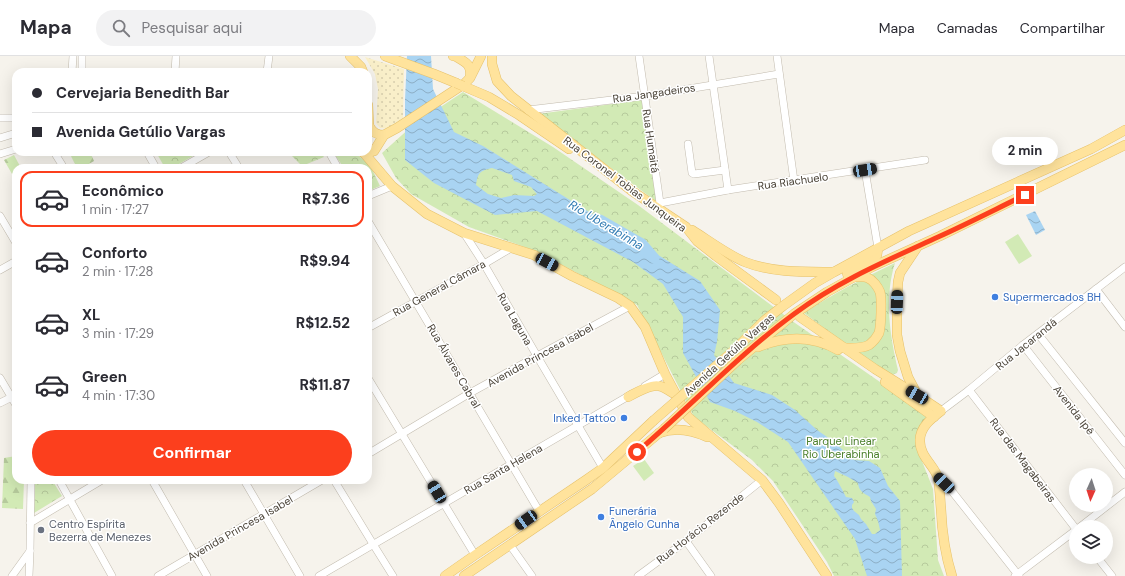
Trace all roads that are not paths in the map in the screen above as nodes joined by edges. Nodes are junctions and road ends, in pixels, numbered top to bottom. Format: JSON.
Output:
{"nodes":[{"id":1,"x":73,"y":56,"type":"edge"},
{"id":2,"x":82,"y":56,"type":"edge"},
{"id":3,"x":176,"y":56,"type":"edge"},
{"id":4,"x":268,"y":56,"type":"edge"},
{"id":5,"x":346,"y":56,"type":"edge"},
{"id":6,"x":350,"y":56,"type":"edge"},
{"id":7,"x":455,"y":56,"type":"edge"},
{"id":8,"x":481,"y":56,"type":"edge"},
{"id":9,"x":492,"y":56,"type":"edge"},
{"id":10,"x":639,"y":56,"type":"edge"},
{"id":11,"x":709,"y":56,"type":"edge"},
{"id":12,"x":777,"y":56,"type":"edge"},
{"id":13,"x":388,"y":57,"type":"edge"},
{"id":14,"x":72,"y":68,"type":"edge"},
{"id":15,"x":82,"y":68,"type":"edge"},
{"id":16,"x":174,"y":68,"type":"edge"},
{"id":17,"x":267,"y":68,"type":"edge"},
{"id":18,"x":361,"y":68,"type":"edge"},
{"id":19,"x":779,"y":74,"type":"junction"},
{"id":20,"x":470,"y":78,"type":"junction"},
{"id":21,"x":713,"y":85,"type":"junction"},
{"id":22,"x":645,"y":96,"type":"junction"},
{"id":23,"x":528,"y":110,"type":"junction"},
{"id":24,"x":0,"y":118,"type":"edge"},
{"id":25,"x":12,"y":118,"type":"edge"},
{"id":26,"x":1125,"y":130,"type":"edge"},
{"id":27,"x":372,"y":131,"type":"edge"},
{"id":28,"x":12,"y":134,"type":"edge"},
{"id":29,"x":384,"y":135,"type":"junction"},
{"id":30,"x":0,"y":138,"type":"edge"},
{"id":31,"x":688,"y":144,"type":"dead end"},
{"id":32,"x":1125,"y":145,"type":"edge"},
{"id":33,"x":12,"y":150,"type":"edge"},
{"id":34,"x":1125,"y":150,"type":"edge"},
{"id":35,"x":372,"y":151,"type":"edge"},
{"id":36,"x":1111,"y":151,"type":"junction"},
{"id":37,"x":0,"y":154,"type":"edge"},
{"id":38,"x":202,"y":156,"type":"edge"},
{"id":39,"x":366,"y":156,"type":"edge"},
{"id":40,"x":925,"y":160,"type":"dead end"},
{"id":41,"x":188,"y":164,"type":"edge"},
{"id":42,"x":725,"y":170,"type":"junction"},
{"id":43,"x":865,"y":170,"type":"junction"},
{"id":44,"x":1038,"y":174,"type":"junction"},
{"id":45,"x":794,"y":181,"type":"junction"},
{"id":46,"x":392,"y":186,"type":"junction"},
{"id":47,"x":1038,"y":188,"type":"junction"},
{"id":48,"x":728,"y":190,"type":"junction"},
{"id":49,"x":632,"y":191,"type":"junction"},
{"id":50,"x":372,"y":194,"type":"edge"},
{"id":51,"x":659,"y":206,"type":"junction"},
{"id":52,"x":0,"y":216,"type":"edge"},
{"id":53,"x":686,"y":227,"type":"junction"},
{"id":54,"x":372,"y":228,"type":"edge"},
{"id":55,"x":464,"y":233,"type":"junction"},
{"id":56,"x":12,"y":236,"type":"edge"},
{"id":57,"x":919,"y":246,"type":"junction"},
{"id":58,"x":510,"y":248,"type":"junction"},
{"id":59,"x":878,"y":248,"type":"junction"},
{"id":60,"x":12,"y":263,"type":"edge"},
{"id":61,"x":484,"y":264,"type":"junction"},
{"id":62,"x":1125,"y":267,"type":"edge"},
{"id":63,"x":0,"y":270,"type":"edge"},
{"id":64,"x":834,"y":272,"type":"junction"},
{"id":65,"x":853,"y":277,"type":"junction"},
{"id":66,"x":1096,"y":289,"type":"junction"},
{"id":67,"x":776,"y":300,"type":"dead end"},
{"id":68,"x":416,"y":301,"type":"junction"},
{"id":69,"x":630,"y":306,"type":"junction"},
{"id":70,"x":800,"y":317,"type":"dead end"},
{"id":71,"x":372,"y":326,"type":"edge"},
{"id":72,"x":1125,"y":327,"type":"edge"},
{"id":73,"x":1038,"y":334,"type":"junction"},
{"id":74,"x":1023,"y":345,"type":"junction"},
{"id":75,"x":844,"y":348,"type":"junction"},
{"id":76,"x":750,"y":350,"type":"junction"},
{"id":77,"x":537,"y":356,"type":"junction"},
{"id":78,"x":665,"y":374,"type":"junction"},
{"id":79,"x":0,"y":378,"type":"edge"},
{"id":80,"x":372,"y":385,"type":"edge"},
{"id":81,"x":969,"y":390,"type":"junction"},
{"id":82,"x":12,"y":393,"type":"edge"},
{"id":83,"x":470,"y":393,"type":"junction"},
{"id":84,"x":676,"y":395,"type":"junction"},
{"id":85,"x":917,"y":395,"type":"junction"},
{"id":86,"x":12,"y":397,"type":"edge"},
{"id":87,"x":628,"y":397,"type":"junction"},
{"id":88,"x":0,"y":403,"type":"edge"},
{"id":89,"x":941,"y":411,"type":"junction"},
{"id":90,"x":931,"y":420,"type":"junction"},
{"id":91,"x":577,"y":425,"type":"junction"},
{"id":92,"x":662,"y":431,"type":"junction"},
{"id":93,"x":402,"y":434,"type":"junction"},
{"id":94,"x":1125,"y":443,"type":"edge"},
{"id":95,"x":723,"y":446,"type":"junction"},
{"id":96,"x":372,"y":452,"type":"edge"},
{"id":97,"x":511,"y":464,"type":"junction"},
{"id":98,"x":603,"y":468,"type":"junction"},
{"id":99,"x":1125,"y":475,"type":"edge"},
{"id":100,"x":938,"y":477,"type":"junction"},
{"id":101,"x":586,"y":480,"type":"junction"},
{"id":102,"x":762,"y":480,"type":"junction"},
{"id":103,"x":31,"y":484,"type":"edge"},
{"id":104,"x":61,"y":484,"type":"edge"},
{"id":105,"x":95,"y":484,"type":"edge"},
{"id":106,"x":154,"y":484,"type":"edge"},
{"id":107,"x":246,"y":484,"type":"edge"},
{"id":108,"x":315,"y":484,"type":"edge"},
{"id":109,"x":336,"y":484,"type":"edge"},
{"id":110,"x":592,"y":489,"type":"junction"},
{"id":111,"x":1125,"y":492,"type":"edge"},
{"id":112,"x":70,"y":499,"type":"junction"},
{"id":113,"x":444,"y":504,"type":"junction"},
{"id":114,"x":539,"y":512,"type":"junction"},
{"id":115,"x":263,"y":514,"type":"junction"},
{"id":116,"x":1089,"y":520,"type":"edge"},
{"id":117,"x":1069,"y":521,"type":"edge"},
{"id":118,"x":30,"y":523,"type":"junction"},
{"id":119,"x":1069,"y":535,"type":"edge"},
{"id":120,"x":686,"y":541,"type":"junction"},
{"id":121,"x":372,"y":544,"type":"junction"},
{"id":122,"x":510,"y":545,"type":"junction"},
{"id":123,"x":30,"y":551,"type":"junction"},
{"id":124,"x":194,"y":554,"type":"junction"},
{"id":125,"x":475,"y":555,"type":"junction"},
{"id":126,"x":1103,"y":564,"type":"edge"},
{"id":127,"x":1017,"y":575,"type":"edge"},
{"id":128,"x":12,"y":576,"type":"edge"},
{"id":129,"x":29,"y":576,"type":"edge"},
{"id":130,"x":112,"y":576,"type":"edge"},
{"id":131,"x":158,"y":576,"type":"edge"},
{"id":132,"x":207,"y":576,"type":"edge"},
{"id":133,"x":300,"y":576,"type":"edge"},
{"id":134,"x":319,"y":576,"type":"edge"},
{"id":135,"x":393,"y":576,"type":"edge"},
{"id":136,"x":445,"y":576,"type":"edge"},
{"id":137,"x":464,"y":576,"type":"edge"},
{"id":138,"x":532,"y":576,"type":"edge"},
{"id":139,"x":638,"y":576,"type":"edge"},
{"id":140,"x":711,"y":576,"type":"edge"},
{"id":141,"x":827,"y":576,"type":"edge"},
{"id":142,"x":952,"y":576,"type":"edge"},
{"id":143,"x":1112,"y":576,"type":"edge"}],
"edges":[{"from":1,"to":14,"type":"street"},
{"from":2,"to":15,"type":"street"},
{"from":3,"to":16,"type":"street"},
{"from":4,"to":17,"type":"street"},
{"from":5,"to":6,"type":"street"},
{"from":6,"to":18,"type":"main road"},
{"from":7,"to":20,"type":"main road"},
{"from":8,"to":20,"type":"main road"},
{"from":9,"to":23,"type":"main road","name":"Rua Coronel Tobias Junqueira"},
{"from":10,"to":22,"type":"street","name":"Rua Humaitá"},
{"from":11,"to":21,"type":"street"},
{"from":12,"to":19,"type":"street"},
{"from":13,"to":49,"type":"main road"},
{"from":19,"to":21,"type":"street","name":"Rua Jangadeiros"},
{"from":19,"to":45,"type":"street"},
{"from":20,"to":29,"type":"main road"},
{"from":21,"to":22,"type":"street","name":"Rua Jangadeiros"},
{"from":21,"to":42,"type":"street"},
{"from":22,"to":23,"type":"street","name":"Rua Jangadeiros"},
{"from":22,"to":51,"type":"street","name":"Rua Humaitá"},
{"from":23,"to":49,"type":"main road","name":"Rua Coronel Tobias Junqueira"},
{"from":24,"to":25,"type":"street"},
{"from":26,"to":44,"type":"main road","name":"Avenida Getúlio Vargas"},
{"from":27,"to":29,"type":"main road"},
{"from":28,"to":30,"type":"street"},
{"from":29,"to":35,"type":"main road"},
{"from":31,"to":42,"type":"street"},
{"from":32,"to":36,"type":"main road","name":"Avenida Getúlio Vargas"},
{"from":33,"to":37,"type":"street"},
{"from":34,"to":36,"type":"main road"},
{"from":36,"to":47,"type":"main road","name":"Avenida Getúlio Vargas"},
{"from":38,"to":41,"type":"street"},
{"from":39,"to":46,"type":"main road"},
{"from":40,"to":43,"type":"street","name":"Rua Riachuelo"},
{"from":42,"to":48,"type":"street"},
{"from":43,"to":45,"type":"street","name":"Rua Riachuelo"},
{"from":43,"to":59,"type":"street"},
{"from":44,"to":47,"type":"main road"},
{"from":44,"to":59,"type":"main road","name":"Avenida Getúlio Vargas"},
{"from":45,"to":48,"type":"street","name":"Rua Riachuelo"},
{"from":46,"to":50,"type":"street"},
{"from":46,"to":55,"type":"main road"},
{"from":47,"to":57,"type":"main road","name":"Avenida Getúlio Vargas"},
{"from":48,"to":51,"type":"street","name":"Rua Riachuelo"},
{"from":49,"to":51,"type":"main road","name":"Rua Coronel Tobias Junqueira"},
{"from":51,"to":53,"type":"main road","name":"Rua Coronel Tobias Junqueira"},
{"from":52,"to":56,"type":"street"},
{"from":53,"to":64,"type":"main road"},
{"from":53,"to":67,"type":"main road","name":"Rua Coronel Tobias Junqueira"},
{"from":54,"to":68,"type":"street","name":"Rua Álvares Cabral"},
{"from":55,"to":58,"type":"main road"},
{"from":55,"to":61,"type":"street","name":"Rua Laguna"},
{"from":57,"to":65,"type":"main road","name":"Avenida Getúlio Vargas"},
{"from":57,"to":85,"type":"main road"},
{"from":58,"to":61,"type":"street","name":"Rua General Câmara"},
{"from":58,"to":69,"type":"main road"},
{"from":59,"to":64,"type":"main road","name":"Avenida Getúlio Vargas"},
{"from":59,"to":65,"type":"main road"},
{"from":60,"to":63,"type":"street"},
{"from":61,"to":68,"type":"street","name":"Rua General Câmara"},
{"from":61,"to":77,"type":"street","name":"Rua Laguna"},
{"from":62,"to":66,"type":"street","name":"Rua Jacarandá"},
{"from":64,"to":98,"type":"main road","name":"Avenida Getúlio Vargas","bridge":true},
{"from":65,"to":75,"type":"main road"},
{"from":65,"to":76,"type":"main road","name":"Avenida Getúlio Vargas"},
{"from":66,"to":72,"type":"street"},
{"from":66,"to":73,"type":"street","name":"Rua Jacarandá"},
{"from":68,"to":71,"type":"street","name":"Rua General Câmara"},
{"from":68,"to":83,"type":"street","name":"Rua Álvares Cabral"},
{"from":69,"to":77,"type":"street","name":"Avenida Princesa Isabel"},
{"from":69,"to":78,"type":"main road"},
{"from":70,"to":75,"type":"main road"},
{"from":73,"to":74,"type":"street","name":"Rua Jacarandá"},
{"from":73,"to":94,"type":"street","name":"Avenida Ipê"},
{"from":74,"to":81,"type":"street","name":"Rua Jacarandá"},
{"from":74,"to":99,"type":"street","name":"Avenida Ipê"},
{"from":75,"to":85,"type":"main road"},
{"from":76,"to":90,"type":"main road"},
{"from":76,"to":92,"type":"main road","name":"Avenida Getúlio Vargas","bridge":true},
{"from":77,"to":83,"type":"street","name":"Avenida Princesa Isabel"},
{"from":77,"to":91,"type":"street","name":"Rua Laguna"},
{"from":78,"to":84,"type":"main road"},
{"from":78,"to":87,"type":"street","name":"Rua Santa Helena"},
{"from":79,"to":82,"type":"street"},
{"from":80,"to":93,"type":"street"},
{"from":81,"to":89,"type":"street","name":"Rua Jacarandá"},
{"from":81,"to":117,"type":"street","name":"Rua das Magabeiras"},
{"from":83,"to":93,"type":"street","name":"Avenida Princesa Isabel"},
{"from":83,"to":97,"type":"street","name":"Rua Álvares Cabral"},
{"from":84,"to":87,"type":"main road"},
{"from":84,"to":95,"type":"main road"},
{"from":85,"to":89,"type":"main road"},
{"from":86,"to":88,"type":"street"},
{"from":87,"to":91,"type":"street","name":"Rua Santa Helena"},
{"from":89,"to":90,"type":"main road","name":"Rua Jacarandá"},
{"from":90,"to":100,"type":"main road"},
{"from":91,"to":97,"type":"street","name":"Rua Santa Helena"},
{"from":91,"to":98,"type":"street","name":"Rua Laguna"},
{"from":92,"to":95,"type":"main road"},
{"from":92,"to":110,"type":"main road","name":"Avenida Getúlio Vargas"},
{"from":93,"to":96,"type":"street","name":"Avenida Princesa Isabel"},
{"from":93,"to":113,"type":"street"},
{"from":95,"to":102,"type":"main road"},
{"from":97,"to":113,"type":"street","name":"Rua Santa Helena"},
{"from":97,"to":114,"type":"street","name":"Rua Álvares Cabral"},
{"from":98,"to":101,"type":"main road","name":"Avenida Getúlio Vargas"},
{"from":100,"to":127,"type":"street"},
{"from":100,"to":142,"type":"main road"},
{"from":101,"to":110,"type":"main road"},
{"from":101,"to":114,"type":"main road","name":"Avenida Getúlio Vargas"},
{"from":102,"to":120,"type":"street","name":"Rua Horácio Rezende"},
{"from":102,"to":141,"type":"main road"},
{"from":103,"to":118,"type":"street"},
{"from":104,"to":112,"type":"street"},
{"from":105,"to":112,"type":"street"},
{"from":106,"to":124,"type":"street"},
{"from":107,"to":115,"type":"street"},
{"from":108,"to":115,"type":"street","name":"Avenida Princesa Isabel"},
{"from":109,"to":121,"type":"street"},
{"from":110,"to":122,"type":"main road","name":"Avenida Getúlio Vargas"},
{"from":111,"to":116,"type":"street"},
{"from":112,"to":118,"type":"street"},
{"from":112,"to":130,"type":"street"},
{"from":113,"to":121,"type":"street","name":"Rua Santa Helena"},
{"from":113,"to":125,"type":"street"},
{"from":114,"to":125,"type":"main road","name":"Avenida Getúlio Vargas"},
{"from":115,"to":124,"type":"street","name":"Avenida Princesa Isabel"},
{"from":115,"to":133,"type":"street"},
{"from":118,"to":123,"type":"street"},
{"from":119,"to":127,"type":"street"},
{"from":120,"to":139,"type":"street","name":"Rua Horácio Rezende"},
{"from":120,"to":140,"type":"street"},
{"from":121,"to":134,"type":"street","name":"Rua Santa Helena"},
{"from":121,"to":135,"type":"street"},
{"from":122,"to":137,"type":"main road","name":"Avenida Getúlio Vargas"},
{"from":122,"to":138,"type":"street"},
{"from":123,"to":128,"type":"street"},
{"from":123,"to":129,"type":"street"},
{"from":124,"to":131,"type":"street","name":"Avenida Princesa Isabel"},
{"from":124,"to":132,"type":"street"},
{"from":125,"to":136,"type":"main road","name":"Avenida Getúlio Vargas"},
{"from":126,"to":143,"type":"street"}]}
